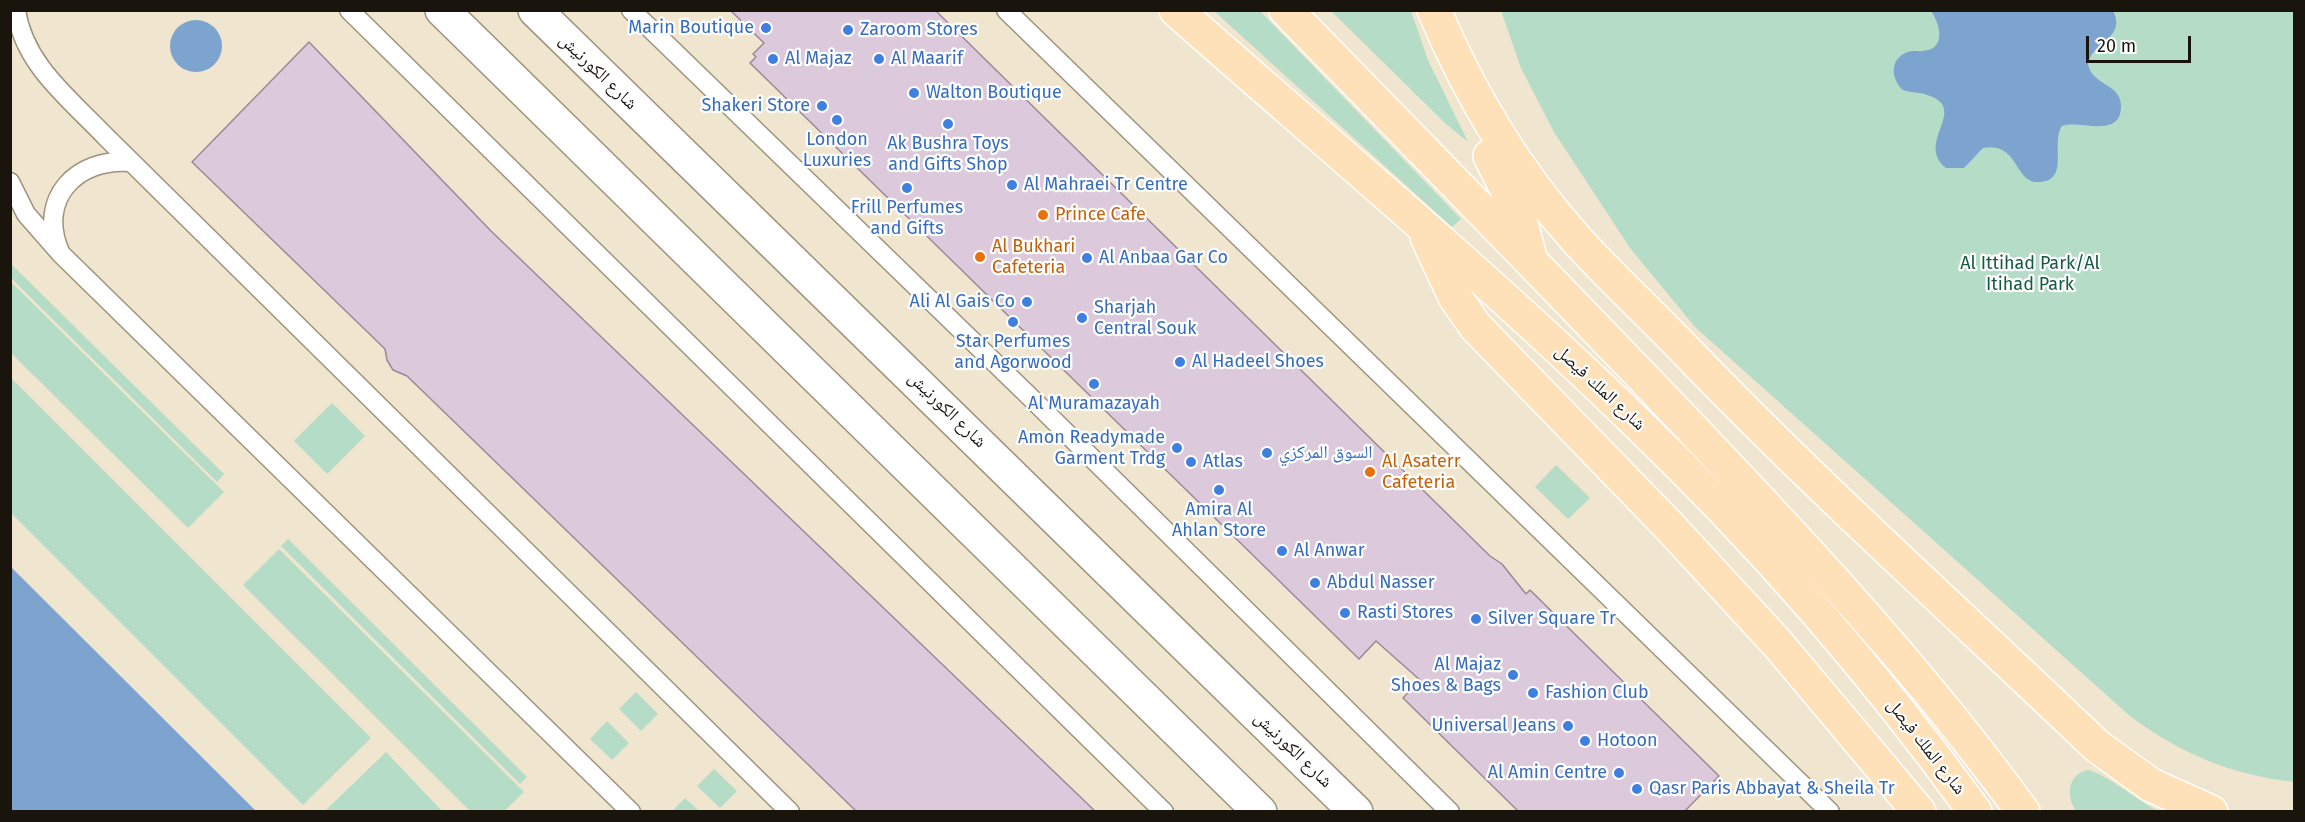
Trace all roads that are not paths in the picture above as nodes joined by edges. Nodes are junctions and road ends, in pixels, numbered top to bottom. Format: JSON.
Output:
{"nodes":[{"id":1,"x":16,"y":10,"type":"edge"},
{"id":2,"x":349,"y":10,"type":"edge"},
{"id":3,"x":442,"y":10,"type":"edge"},
{"id":4,"x":535,"y":10,"type":"edge"},
{"id":5,"x":632,"y":10,"type":"edge"},
{"id":6,"x":1006,"y":10,"type":"edge"},
{"id":7,"x":1176,"y":10,"type":"edge"},
{"id":8,"x":1286,"y":10,"type":"edge"},
{"id":9,"x":1434,"y":10,"type":"edge"},
{"id":10,"x":1473,"y":89,"type":"junction"},
{"id":11,"x":130,"y":162,"type":"junction"},
{"id":12,"x":10,"y":182,"type":"edge"},
{"id":13,"x":1424,"y":230,"type":"junction"},
{"id":14,"x":61,"y":254,"type":"junction"},
{"id":15,"x":1530,"y":259,"type":"junction"},
{"id":16,"x":1558,"y":288,"type":"junction"},
{"id":17,"x":1750,"y":419,"type":"junction"},
{"id":18,"x":631,"y":812,"type":"edge"},
{"id":19,"x":790,"y":812,"type":"edge"},
{"id":20,"x":1164,"y":812,"type":"edge"},
{"id":21,"x":1260,"y":812,"type":"edge"},
{"id":22,"x":1356,"y":812,"type":"edge"},
{"id":23,"x":1450,"y":812,"type":"edge"},
{"id":24,"x":1830,"y":812,"type":"edge"},
{"id":25,"x":1919,"y":812,"type":"edge"},
{"id":26,"x":1975,"y":812,"type":"edge"},
{"id":27,"x":2023,"y":812,"type":"edge"},
{"id":28,"x":2211,"y":812,"type":"edge"}],
"edges":[{"from":1,"to":11,"type":"lane"},
{"from":2,"to":20,"type":"lane"},
{"from":3,"to":21,"type":"main road"},
{"from":4,"to":22,"type":"main road","name":"شارع الكورنيش"},
{"from":5,"to":23,"type":"lane"},
{"from":6,"to":24,"type":"lane"},
{"from":7,"to":13,"type":"main road","name":"شارع الملك فيصل"},
{"from":8,"to":15,"type":"main road","name":"شارع الملك فيصل"},
{"from":9,"to":10,"type":"main road"},
{"from":10,"to":15,"type":"main road"},
{"from":10,"to":17,"type":"main road"},
{"from":11,"to":14,"type":"lane"},
{"from":11,"to":19,"type":"lane"},
{"from":12,"to":14,"type":"lane"},
{"from":13,"to":25,"type":"main road"},
{"from":13,"to":26,"type":"main road","name":"شارع الملك فيصل"},
{"from":14,"to":18,"type":"lane"},
{"from":15,"to":16,"type":"main road","name":"شارع الملك فيصل"},
{"from":16,"to":17,"type":"main road"},
{"from":16,"to":27,"type":"main road","name":"شارع الملك فيصل"},
{"from":17,"to":28,"type":"main road"}]}
